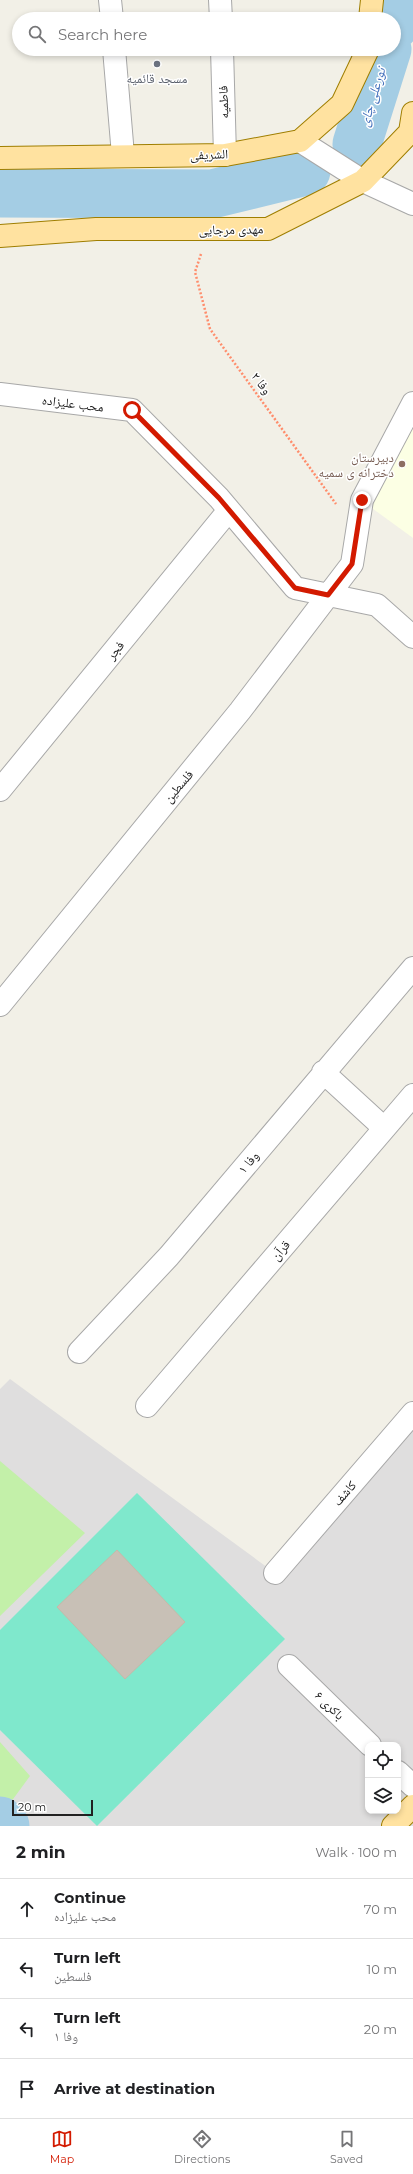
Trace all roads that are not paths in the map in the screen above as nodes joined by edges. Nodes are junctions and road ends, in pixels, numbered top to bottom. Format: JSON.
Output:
{"nodes":[{"id":1,"x":110,"y":0,"type":"edge"},
{"id":2,"x":220,"y":0,"type":"edge"},
{"id":3,"x":372,"y":0,"type":"edge"},
{"id":4,"x":111,"y":12,"type":"edge"},
{"id":5,"x":221,"y":12,"type":"edge"},
{"id":6,"x":371,"y":12,"type":"edge"},
{"id":7,"x":115,"y":56,"type":"edge"},
{"id":8,"x":222,"y":56,"type":"edge"},
{"id":9,"x":365,"y":56,"type":"edge"},
{"id":10,"x":413,"y":113,"type":"edge"},
{"id":11,"x":300,"y":141,"type":"junction"},
{"id":12,"x":123,"y":155,"type":"junction"},
{"id":13,"x":225,"y":155,"type":"junction"},
{"id":14,"x":0,"y":158,"type":"edge"},
{"id":15,"x":363,"y":181,"type":"junction"},
{"id":16,"x":413,"y":204,"type":"edge"},
{"id":17,"x":0,"y":236,"type":"edge"},
{"id":18,"x":0,"y":394,"type":"edge"},
{"id":19,"x":413,"y":403,"type":"edge"},
{"id":20,"x":229,"y":510,"type":"junction"},
{"id":21,"x":328,"y":595,"type":"junction"},
{"id":22,"x":413,"y":637,"type":"edge"},
{"id":23,"x":8,"y":766,"type":"edge"},
{"id":24,"x":0,"y":790,"type":"edge"},
{"id":25,"x":413,"y":968,"type":"edge"},
{"id":26,"x":0,"y":1004,"type":"edge"},
{"id":27,"x":323,"y":1072,"type":"junction"},
{"id":28,"x":413,"y":1095,"type":"edge"},
{"id":29,"x":384,"y":1128,"type":"junction"},
{"id":30,"x":79,"y":1352,"type":"dead end"},
{"id":31,"x":147,"y":1406,"type":"dead end"},
{"id":32,"x":413,"y":1413,"type":"edge"},
{"id":33,"x":275,"y":1573,"type":"dead end"},
{"id":34,"x":289,"y":1666,"type":"dead end"},
{"id":35,"x":367,"y":1742,"type":"edge"},
{"id":36,"x":401,"y":1775,"type":"edge"},
{"id":37,"x":413,"y":1786,"type":"edge"},
{"id":38,"x":413,"y":1806,"type":"edge"},
{"id":39,"x":393,"y":1826,"type":"edge"}],
"edges":[{"from":1,"to":4,"type":"street"},
{"from":2,"to":5,"type":"street"},
{"from":3,"to":6,"type":"main road"},
{"from":7,"to":12,"type":"street"},
{"from":8,"to":13,"type":"street","name":"فاطمیه"},
{"from":9,"to":11,"type":"main road"},
{"from":10,"to":15,"type":"main road","name":"مهدی مرجایی"},
{"from":11,"to":13,"type":"main road","name":"الشریفی"},
{"from":11,"to":15,"type":"street"},
{"from":12,"to":13,"type":"main road","name":"الشریفی"},
{"from":12,"to":14,"type":"main road","name":"الشریفی"},
{"from":15,"to":16,"type":"street"},
{"from":15,"to":17,"type":"main road","name":"مهدی مرجایی"},
{"from":18,"to":20,"type":"street","name":"محب علیزاده"},
{"from":19,"to":21,"type":"street","name":"فلسطین"},
{"from":20,"to":21,"type":"street","name":"محب علیزاده"},
{"from":20,"to":23,"type":"street","name":"فجر"},
{"from":21,"to":22,"type":"street","name":"محب علیزاده"},
{"from":21,"to":26,"type":"street","name":"فلسطین"},
{"from":23,"to":24,"type":"street","name":"فجر"},
{"from":25,"to":27,"type":"street","name":"وفا ۱"},
{"from":27,"to":29,"type":"street"},
{"from":27,"to":30,"type":"street","name":"وفا ۱"},
{"from":28,"to":29,"type":"street","name":"قرآن"},
{"from":29,"to":31,"type":"street","name":"قرآن"},
{"from":32,"to":33,"type":"street","name":"کاشف"},
{"from":34,"to":35,"type":"street","name":"باکری ۶"},
{"from":36,"to":37,"type":"street"},
{"from":38,"to":39,"type":"main road"}]}
